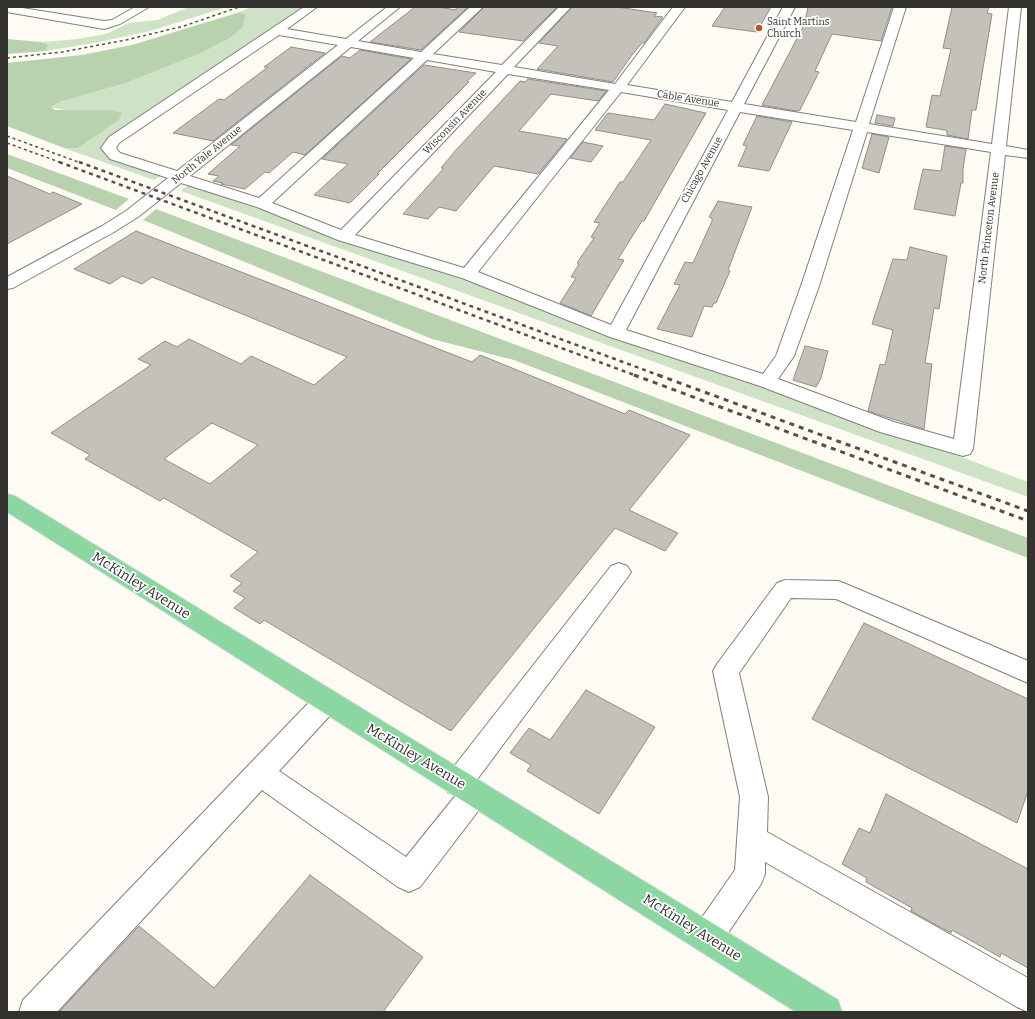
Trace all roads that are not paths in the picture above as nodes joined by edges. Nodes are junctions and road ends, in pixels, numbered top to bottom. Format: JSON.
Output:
{"nodes":[{"id":1,"x":143,"y":7,"type":"edge"},
{"id":2,"x":311,"y":7,"type":"edge"},
{"id":3,"x":394,"y":7,"type":"edge"},
{"id":4,"x":477,"y":7,"type":"edge"},
{"id":5,"x":566,"y":7,"type":"edge"},
{"id":6,"x":679,"y":7,"type":"edge"},
{"id":7,"x":789,"y":7,"type":"edge"},
{"id":8,"x":900,"y":7,"type":"edge"},
{"id":9,"x":1015,"y":7,"type":"edge"},
{"id":10,"x":7,"y":9,"type":"edge"},
{"id":11,"x":277,"y":31,"type":"junction"},
{"id":12,"x":348,"y":44,"type":"junction"},
{"id":13,"x":423,"y":56,"type":"junction"},
{"id":14,"x":506,"y":69,"type":"junction"},
{"id":15,"x":618,"y":88,"type":"junction"},
{"id":16,"x":737,"y":107,"type":"junction"},
{"id":17,"x":862,"y":127,"type":"junction"},
{"id":18,"x":998,"y":149,"type":"junction"},
{"id":19,"x":1028,"y":154,"type":"edge"},
{"id":20,"x":180,"y":177,"type":"junction"},
{"id":21,"x":262,"y":204,"type":"junction"},
{"id":22,"x":344,"y":237,"type":"junction"},
{"id":23,"x":468,"y":274,"type":"junction"},
{"id":24,"x":7,"y":284,"type":"edge"},
{"id":25,"x":616,"y":333,"type":"junction"},
{"id":26,"x":767,"y":382,"type":"junction"},
{"id":27,"x":8,"y":503,"type":"edge"},
{"id":28,"x":619,"y":572,"type":"dead end"},
{"id":29,"x":1028,"y":672,"type":"edge"},
{"id":30,"x":326,"y":702,"type":"junction"},
{"id":31,"x":260,"y":773,"type":"junction"},
{"id":32,"x":467,"y":788,"type":"junction"},
{"id":33,"x":752,"y":839,"type":"junction"},
{"id":34,"x":707,"y":938,"type":"junction"},
{"id":35,"x":1028,"y":996,"type":"edge"},
{"id":36,"x":808,"y":1007,"type":"edge"},
{"id":37,"x":35,"y":1012,"type":"edge"}],
"edges":[{"from":1,"to":10,"type":"street"},
{"from":2,"to":11,"type":"street"},
{"from":3,"to":12,"type":"street","name":"North Yale Avenue"},
{"from":4,"to":13,"type":"street"},
{"from":5,"to":14,"type":"street","name":"Wisconsin Avenue"},
{"from":6,"to":15,"type":"street"},
{"from":7,"to":16,"type":"street","name":"Chicago Avenue"},
{"from":8,"to":17,"type":"street"},
{"from":9,"to":18,"type":"street","name":"North Princeton Avenue"},
{"from":11,"to":12,"type":"street","name":"Cable Avenue"},
{"from":11,"to":20,"type":"street"},
{"from":12,"to":13,"type":"street","name":"Cable Avenue"},
{"from":12,"to":20,"type":"street","name":"North Yale Avenue"},
{"from":13,"to":14,"type":"street","name":"Cable Avenue"},
{"from":13,"to":21,"type":"street"},
{"from":14,"to":15,"type":"street","name":"Cable Avenue"},
{"from":14,"to":22,"type":"street","name":"Wisconsin Avenue"},
{"from":15,"to":16,"type":"street","name":"Cable Avenue"},
{"from":15,"to":23,"type":"street"},
{"from":16,"to":17,"type":"street","name":"Cable Avenue"},
{"from":16,"to":25,"type":"street","name":"Chicago Avenue"},
{"from":17,"to":18,"type":"street","name":"Cable Avenue"},
{"from":17,"to":26,"type":"street"},
{"from":18,"to":19,"type":"street","name":"Cable Avenue"},
{"from":18,"to":26,"type":"street","name":"North Princeton Avenue"},
{"from":20,"to":21,"type":"street"},
{"from":20,"to":24,"type":"street","name":"North Yale Avenue"},
{"from":21,"to":22,"type":"street"},
{"from":22,"to":23,"type":"street"},
{"from":23,"to":25,"type":"street"},
{"from":25,"to":26,"type":"street"},
{"from":27,"to":30,"type":"main road","name":"McKinley Avenue"},
{"from":28,"to":32,"type":"street"},
{"from":29,"to":33,"type":"street"},
{"from":30,"to":31,"type":"street"},
{"from":30,"to":32,"type":"main road","name":"McKinley Avenue"},
{"from":31,"to":32,"type":"street"},
{"from":31,"to":37,"type":"street"},
{"from":32,"to":34,"type":"main road","name":"McKinley Avenue"},
{"from":33,"to":34,"type":"street"},
{"from":33,"to":35,"type":"street"},
{"from":34,"to":36,"type":"main road","name":"McKinley Avenue"}]}
